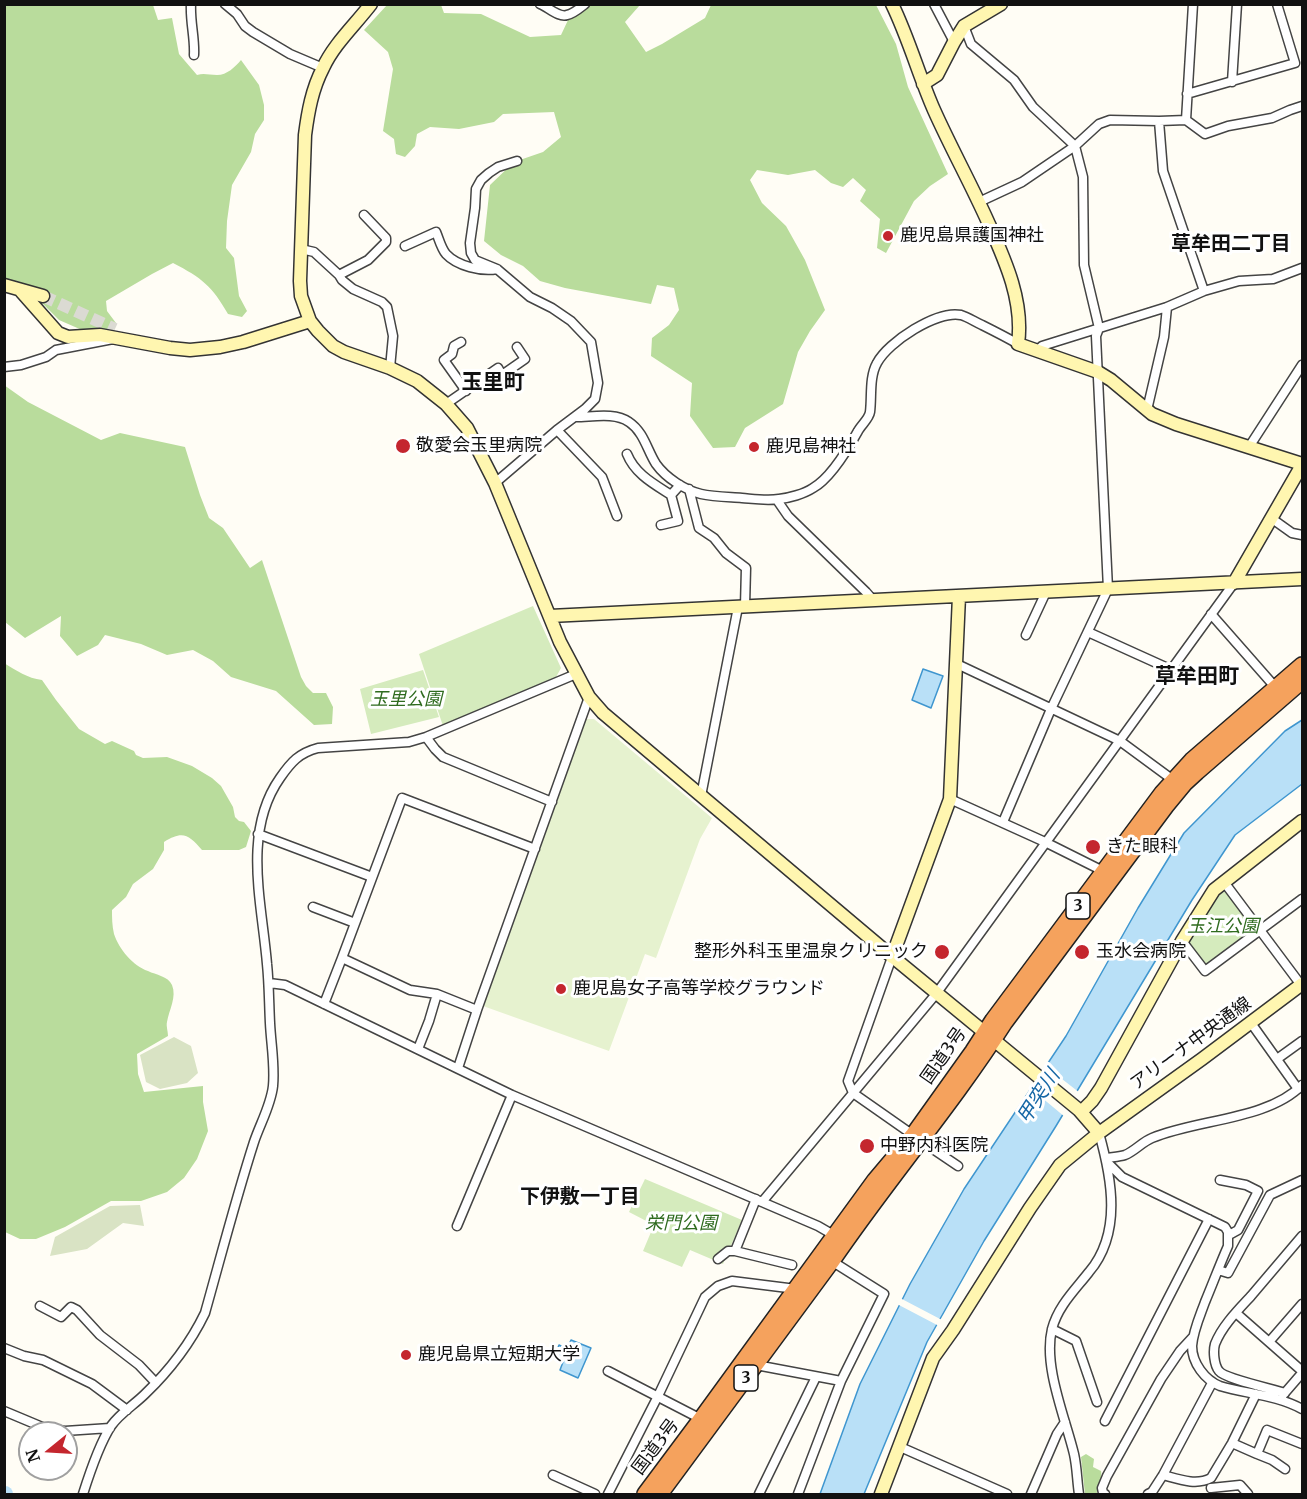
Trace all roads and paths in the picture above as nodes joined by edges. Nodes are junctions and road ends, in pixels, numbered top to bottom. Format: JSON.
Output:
{"nodes":[{"id":1,"x":191,"y":4,"type":"edge"},
{"id":2,"x":225,"y":4,"type":"edge"},
{"id":3,"x":372,"y":4,"type":"edge"},
{"id":4,"x":540,"y":4,"type":"edge"},
{"id":5,"x":892,"y":4,"type":"edge"},
{"id":6,"x":934,"y":4,"type":"edge"},
{"id":7,"x":1001,"y":4,"type":"edge"},
{"id":8,"x":1193,"y":4,"type":"edge"},
{"id":9,"x":1237,"y":4,"type":"edge"},
{"id":10,"x":1277,"y":4,"type":"edge"},
{"id":11,"x":579,"y":6,"type":"edge"},
{"id":12,"x":964,"y":26,"type":"junction"},
{"id":13,"x":954,"y":42,"type":"junction"},
{"id":14,"x":194,"y":55,"type":"dead end"},
{"id":15,"x":322,"y":68,"type":"junction"},
{"id":16,"x":1232,"y":82,"type":"junction"},
{"id":17,"x":923,"y":84,"type":"junction"},
{"id":18,"x":1187,"y":94,"type":"junction"},
{"id":19,"x":1302,"y":106,"type":"edge"},
{"id":20,"x":1186,"y":120,"type":"junction"},
{"id":21,"x":1159,"y":121,"type":"junction"},
{"id":22,"x":1075,"y":146,"type":"junction"},
{"id":23,"x":517,"y":161,"type":"dead end"},
{"id":24,"x":979,"y":202,"type":"junction"},
{"id":25,"x":364,"y":215,"type":"dead end"},
{"id":26,"x":405,"y":246,"type":"dead end"},
{"id":27,"x":301,"y":249,"type":"junction"},
{"id":28,"x":1302,"y":268,"type":"edge"},
{"id":29,"x":497,"y":269,"type":"junction"},
{"id":30,"x":339,"y":275,"type":"junction"},
{"id":31,"x":4,"y":285,"type":"edge"},
{"id":32,"x":20,"y":290,"type":"junction"},
{"id":33,"x":1204,"y":291,"type":"junction"},
{"id":34,"x":43,"y":296,"type":"tunnel mouth"},
{"id":35,"x":1167,"y":307,"type":"junction"},
{"id":36,"x":310,"y":321,"type":"junction"},
{"id":37,"x":1099,"y":328,"type":"junction"},
{"id":38,"x":117,"y":334,"type":"junction"},
{"id":39,"x":461,"y":342,"type":"dead end"},
{"id":40,"x":1018,"y":344,"type":"junction"},
{"id":41,"x":517,"y":347,"type":"dead end"},
{"id":42,"x":1037,"y":351,"type":"junction"},
{"id":43,"x":1302,"y":365,"type":"edge"},
{"id":44,"x":4,"y":367,"type":"edge"},
{"id":45,"x":390,"y":368,"type":"junction"},
{"id":46,"x":1098,"y":372,"type":"junction"},
{"id":47,"x":466,"y":391,"type":"junction"},
{"id":48,"x":446,"y":404,"type":"junction"},
{"id":49,"x":1147,"y":410,"type":"junction"},
{"id":50,"x":576,"y":417,"type":"junction"},
{"id":51,"x":557,"y":430,"type":"junction"},
{"id":52,"x":1249,"y":447,"type":"junction"},
{"id":53,"x":627,"y":454,"type":"dead end"},
{"id":54,"x":1302,"y":464,"type":"edge"},
{"id":55,"x":495,"y":483,"type":"junction"},
{"id":56,"x":680,"y":484,"type":"junction"},
{"id":57,"x":689,"y":489,"type":"junction"},
{"id":58,"x":672,"y":495,"type":"junction"},
{"id":59,"x":777,"y":500,"type":"junction"},
{"id":60,"x":617,"y":516,"type":"dead end"},
{"id":61,"x":1271,"y":518,"type":"junction"},
{"id":62,"x":662,"y":525,"type":"dead end"},
{"id":63,"x":1302,"y":535,"type":"edge"},
{"id":64,"x":1302,"y":579,"type":"edge"},
{"id":65,"x":1234,"y":583,"type":"junction"},
{"id":66,"x":1108,"y":589,"type":"junction"},
{"id":67,"x":1046,"y":592,"type":"junction"},
{"id":68,"x":959,"y":596,"type":"junction"},
{"id":69,"x":873,"y":600,"type":"junction"},
{"id":70,"x":741,"y":607,"type":"junction"},
{"id":71,"x":1211,"y":614,"type":"junction"},
{"id":72,"x":550,"y":616,"type":"junction"},
{"id":73,"x":1088,"y":632,"type":"junction"},
{"id":74,"x":1026,"y":635,"type":"dead end"},
{"id":75,"x":957,"y":664,"type":"junction"},
{"id":76,"x":1302,"y":665,"type":"edge"},
{"id":77,"x":1172,"y":670,"type":"junction"},
{"id":78,"x":576,"y":674,"type":"junction"},
{"id":79,"x":1302,"y":681,"type":"edge"},
{"id":80,"x":1276,"y":688,"type":"junction"},
{"id":81,"x":589,"y":697,"type":"junction"},
{"id":82,"x":1051,"y":709,"type":"junction"},
{"id":83,"x":426,"y":737,"type":"junction"},
{"id":84,"x":1120,"y":741,"type":"junction"},
{"id":85,"x":1173,"y":780,"type":"junction"},
{"id":86,"x":701,"y":796,"type":"junction"},
{"id":87,"x":950,"y":799,"type":"junction"},
{"id":88,"x":552,"y":802,"type":"junction"},
{"id":89,"x":1302,"y":821,"type":"edge"},
{"id":90,"x":1002,"y":822,"type":"junction"},
{"id":91,"x":258,"y":834,"type":"junction"},
{"id":92,"x":1045,"y":842,"type":"junction"},
{"id":93,"x":536,"y":849,"type":"junction"},
{"id":94,"x":1108,"y":874,"type":"junction"},
{"id":95,"x":372,"y":877,"type":"junction"},
{"id":96,"x":1224,"y":882,"type":"junction"},
{"id":97,"x":1302,"y":899,"type":"edge"},
{"id":98,"x":313,"y":908,"type":"dead end"},
{"id":99,"x":355,"y":922,"type":"junction"},
{"id":100,"x":1260,"y":931,"type":"junction"},
{"id":101,"x":1182,"y":940,"type":"junction"},
{"id":102,"x":892,"y":957,"type":"junction"},
{"id":103,"x":342,"y":958,"type":"junction"},
{"id":104,"x":269,"y":984,"type":"junction"},
{"id":105,"x":1302,"y":984,"type":"edge"},
{"id":106,"x":437,"y":994,"type":"junction"},
{"id":107,"x":936,"y":994,"type":"junction"},
{"id":108,"x":324,"y":1004,"type":"junction"},
{"id":109,"x":477,"y":1010,"type":"junction"},
{"id":110,"x":1251,"y":1023,"type":"junction"},
{"id":111,"x":989,"y":1036,"type":"junction"},
{"id":112,"x":1302,"y":1041,"type":"edge"},
{"id":113,"x":418,"y":1049,"type":"junction"},
{"id":114,"x":1277,"y":1059,"type":"junction"},
{"id":115,"x":458,"y":1068,"type":"junction"},
{"id":116,"x":1300,"y":1087,"type":"edge"},
{"id":117,"x":853,"y":1093,"type":"junction"},
{"id":118,"x":512,"y":1095,"type":"junction"},
{"id":119,"x":1080,"y":1111,"type":"junction"},
{"id":120,"x":1099,"y":1133,"type":"junction"},
{"id":121,"x":917,"y":1138,"type":"junction"},
{"id":122,"x":1107,"y":1161,"type":"junction"},
{"id":123,"x":958,"y":1166,"type":"dead end"},
{"id":124,"x":1220,"y":1180,"type":"dead end"},
{"id":125,"x":1302,"y":1180,"type":"edge"},
{"id":126,"x":759,"y":1200,"type":"junction"},
{"id":127,"x":1209,"y":1219,"type":"junction"},
{"id":128,"x":457,"y":1226,"type":"dead end"},
{"id":129,"x":1229,"y":1235,"type":"junction"},
{"id":130,"x":1302,"y":1236,"type":"edge"},
{"id":131,"x":840,"y":1239,"type":"junction"},
{"id":132,"x":735,"y":1251,"type":"junction"},
{"id":133,"x":718,"y":1258,"type":"dead end"},
{"id":134,"x":827,"y":1258,"type":"junction"},
{"id":135,"x":792,"y":1264,"type":"dead end"},
{"id":136,"x":1218,"y":1270,"type":"junction"},
{"id":137,"x":796,"y":1289,"type":"junction"},
{"id":138,"x":1302,"y":1304,"type":"edge"},
{"id":139,"x":40,"y":1306,"type":"dead end"},
{"id":140,"x":1236,"y":1313,"type":"junction"},
{"id":141,"x":1052,"y":1329,"type":"junction"},
{"id":142,"x":1194,"y":1337,"type":"junction"},
{"id":143,"x":1269,"y":1342,"type":"junction"},
{"id":144,"x":4,"y":1348,"type":"edge"},
{"id":145,"x":756,"y":1365,"type":"junction"},
{"id":146,"x":608,"y":1371,"type":"dead end"},
{"id":147,"x":1302,"y":1372,"type":"edge"},
{"id":148,"x":816,"y":1377,"type":"junction"},
{"id":149,"x":841,"y":1381,"type":"junction"},
{"id":150,"x":156,"y":1383,"type":"junction"},
{"id":151,"x":1212,"y":1383,"type":"junction"},
{"id":152,"x":1256,"y":1394,"type":"junction"},
{"id":153,"x":658,"y":1396,"type":"junction"},
{"id":154,"x":1282,"y":1396,"type":"junction"},
{"id":155,"x":1097,"y":1402,"type":"dead end"},
{"id":156,"x":1302,"y":1408,"type":"edge"},
{"id":157,"x":127,"y":1410,"type":"junction"},
{"id":158,"x":4,"y":1411,"type":"edge"},
{"id":159,"x":701,"y":1419,"type":"junction"},
{"id":160,"x":1105,"y":1421,"type":"dead end"},
{"id":161,"x":1065,"y":1422,"type":"junction"},
{"id":162,"x":110,"y":1428,"type":"junction"},
{"id":163,"x":1232,"y":1443,"type":"junction"},
{"id":164,"x":1302,"y":1444,"type":"edge"},
{"id":165,"x":898,"y":1446,"type":"junction"},
{"id":166,"x":1257,"y":1454,"type":"junction"},
{"id":167,"x":1285,"y":1469,"type":"dead end"},
{"id":168,"x":554,"y":1475,"type":"dead end"},
{"id":169,"x":1162,"y":1475,"type":"junction"},
{"id":170,"x":1211,"y":1488,"type":"dead end"},
{"id":171,"x":83,"y":1494,"type":"edge"},
{"id":172,"x":595,"y":1494,"type":"edge"},
{"id":173,"x":608,"y":1494,"type":"edge"},
{"id":174,"x":645,"y":1494,"type":"edge"},
{"id":175,"x":660,"y":1494,"type":"edge"},
{"id":176,"x":759,"y":1494,"type":"edge"},
{"id":177,"x":798,"y":1494,"type":"edge"},
{"id":178,"x":881,"y":1494,"type":"edge"},
{"id":179,"x":1007,"y":1494,"type":"edge"},
{"id":180,"x":1032,"y":1494,"type":"edge"},
{"id":181,"x":1078,"y":1494,"type":"edge"},
{"id":182,"x":1105,"y":1494,"type":"edge"},
{"id":183,"x":1148,"y":1494,"type":"edge"},
{"id":184,"x":1248,"y":1494,"type":"edge"}],
"edges":[{"from":1,"to":14,"type":"street"},
{"from":2,"to":15,"type":"street"},
{"from":3,"to":15,"type":"street"},
{"from":4,"to":11,"type":"street"},
{"from":5,"to":17,"type":"street"},
{"from":6,"to":13,"type":"street"},
{"from":7,"to":12,"type":"street"},
{"from":8,"to":18,"type":"street"},
{"from":9,"to":16,"type":"street"},
{"from":10,"to":16,"type":"street"},
{"from":12,"to":13,"type":"street"},
{"from":12,"to":22,"type":"street"},
{"from":13,"to":17,"type":"street"},
{"from":15,"to":27,"type":"street"},
{"from":16,"to":18,"type":"street"},
{"from":17,"to":24,"type":"street"},
{"from":18,"to":20,"type":"street"},
{"from":19,"to":20,"type":"street"},
{"from":20,"to":21,"type":"street"},
{"from":21,"to":22,"type":"street"},
{"from":21,"to":33,"type":"street"},
{"from":22,"to":24,"type":"street"},
{"from":22,"to":37,"type":"street"},
{"from":23,"to":29,"type":"street"},
{"from":24,"to":40,"type":"street"},
{"from":25,"to":30,"type":"street"},
{"from":26,"to":29,"type":"street"},
{"from":27,"to":30,"type":"street"},
{"from":27,"to":36,"type":"street"},
{"from":28,"to":33,"type":"street"},
{"from":29,"to":50,"type":"street"},
{"from":30,"to":45,"type":"street"},
{"from":31,"to":32,"type":"street"},
{"from":32,"to":34,"type":"street"},
{"from":32,"to":38,"type":"street"},
{"from":33,"to":35,"type":"street"},
{"from":35,"to":37,"type":"street"},
{"from":35,"to":49,"type":"street"},
{"from":36,"to":38,"type":"street"},
{"from":36,"to":45,"type":"street"},
{"from":37,"to":42,"type":"street"},
{"from":37,"to":46,"type":"street"},
{"from":38,"to":44,"type":"street"},
{"from":39,"to":47,"type":"street"},
{"from":40,"to":42,"type":"street"},
{"from":40,"to":59,"type":"street"},
{"from":41,"to":47,"type":"street"},
{"from":42,"to":46,"type":"street"},
{"from":43,"to":52,"type":"street"},
{"from":45,"to":48,"type":"street"},
{"from":46,"to":49,"type":"street"},
{"from":46,"to":66,"type":"street"},
{"from":47,"to":48,"type":"street"},
{"from":48,"to":55,"type":"street"},
{"from":49,"to":52,"type":"street"},
{"from":50,"to":51,"type":"street"},
{"from":50,"to":56,"type":"street"},
{"from":51,"to":55,"type":"street"},
{"from":51,"to":60,"type":"street"},
{"from":52,"to":54,"type":"street"},
{"from":53,"to":58,"type":"street"},
{"from":54,"to":61,"type":"street"},
{"from":55,"to":72,"type":"street"},
{"from":56,"to":57,"type":"street"},
{"from":56,"to":58,"type":"street"},
{"from":57,"to":59,"type":"street"},
{"from":57,"to":70,"type":"street"},
{"from":58,"to":62,"type":"street"},
{"from":59,"to":69,"type":"street"},
{"from":61,"to":63,"type":"street"},
{"from":61,"to":65,"type":"street"},
{"from":64,"to":65,"type":"street"},
{"from":65,"to":66,"type":"street"},
{"from":65,"to":71,"type":"street"},
{"from":66,"to":67,"type":"street"},
{"from":66,"to":73,"type":"street"},
{"from":67,"to":68,"type":"street"},
{"from":67,"to":74,"type":"street"},
{"from":68,"to":69,"type":"street"},
{"from":68,"to":75,"type":"street"},
{"from":69,"to":70,"type":"street"},
{"from":70,"to":72,"type":"street"},
{"from":70,"to":86,"type":"street"},
{"from":71,"to":77,"type":"street"},
{"from":71,"to":80,"type":"street"},
{"from":72,"to":78,"type":"street"},
{"from":73,"to":77,"type":"street"},
{"from":73,"to":82,"type":"street"},
{"from":75,"to":82,"type":"street"},
{"from":75,"to":87,"type":"street"},
{"from":76,"to":80,"type":"highway","name":"国道3号","number":"3"},
{"from":77,"to":84,"type":"street"},
{"from":78,"to":81,"type":"street"},
{"from":78,"to":83,"type":"street"},
{"from":79,"to":94,"type":"highway","name":"国道3号","number":"3"},
{"from":80,"to":85,"type":"highway","name":"国道3号","number":"3"},
{"from":81,"to":86,"type":"street"},
{"from":81,"to":88,"type":"street"},
{"from":82,"to":84,"type":"street"},
{"from":82,"to":90,"type":"street"},
{"from":83,"to":88,"type":"street"},
{"from":83,"to":91,"type":"street"},
{"from":84,"to":85,"type":"street"},
{"from":84,"to":92,"type":"street"},
{"from":85,"to":94,"type":"highway","name":"国道3号","number":"3"},
{"from":86,"to":102,"type":"street"},
{"from":87,"to":90,"type":"street"},
{"from":87,"to":102,"type":"street"},
{"from":88,"to":93,"type":"street"},
{"from":89,"to":96,"type":"street"},
{"from":90,"to":92,"type":"street"},
{"from":91,"to":95,"type":"street"},
{"from":91,"to":104,"type":"street"},
{"from":92,"to":94,"type":"street"},
{"from":92,"to":107,"type":"street"},
{"from":93,"to":95,"type":"street"},
{"from":93,"to":109,"type":"street"},
{"from":94,"to":111,"type":"highway","name":"国道3号","number":"3"},
{"from":95,"to":99,"type":"street"},
{"from":96,"to":100,"type":"street"},
{"from":96,"to":101,"type":"street"},
{"from":97,"to":100,"type":"street"},
{"from":98,"to":99,"type":"street"},
{"from":99,"to":103,"type":"street"},
{"from":100,"to":101,"type":"street"},
{"from":100,"to":105,"type":"street"},
{"from":101,"to":119,"type":"street"},
{"from":102,"to":107,"type":"street"},
{"from":102,"to":117,"type":"street"},
{"from":103,"to":106,"type":"street"},
{"from":103,"to":108,"type":"street"},
{"from":104,"to":108,"type":"street"},
{"from":104,"to":150,"type":"street"},
{"from":105,"to":110,"type":"street","name":"アリーナ中央通線"},
{"from":106,"to":109,"type":"street"},
{"from":106,"to":113,"type":"street"},
{"from":107,"to":111,"type":"street"},
{"from":107,"to":117,"type":"street"},
{"from":108,"to":113,"type":"street"},
{"from":109,"to":115,"type":"street"},
{"from":110,"to":114,"type":"street"},
{"from":110,"to":120,"type":"street","name":"アリーナ中央通線"},
{"from":111,"to":119,"type":"street"},
{"from":111,"to":121,"type":"highway","name":"国道3号","number":"3"},
{"from":112,"to":114,"type":"street"},
{"from":113,"to":115,"type":"street"},
{"from":114,"to":116,"type":"street"},
{"from":115,"to":118,"type":"street"},
{"from":116,"to":122,"type":"street"},
{"from":117,"to":121,"type":"street"},
{"from":117,"to":126,"type":"street"},
{"from":118,"to":126,"type":"street"},
{"from":118,"to":128,"type":"street"},
{"from":119,"to":120,"type":"street"},
{"from":120,"to":122,"type":"street"},
{"from":120,"to":165,"type":"street","name":"アリーナ中央通線"},
{"from":121,"to":123,"type":"street"},
{"from":121,"to":131,"type":"highway","name":"国道3号","number":"3"},
{"from":122,"to":127,"type":"street"},
{"from":122,"to":141,"type":"street"},
{"from":124,"to":129,"type":"street"},
{"from":125,"to":136,"type":"street"},
{"from":126,"to":131,"type":"street"},
{"from":126,"to":132,"type":"street"},
{"from":127,"to":129,"type":"street"},
{"from":127,"to":160,"type":"street"},
{"from":129,"to":136,"type":"street"},
{"from":130,"to":140,"type":"street"},
{"from":131,"to":134,"type":"highway","name":"国道3号","number":"3"},
{"from":132,"to":133,"type":"street"},
{"from":132,"to":135,"type":"street"},
{"from":134,"to":137,"type":"highway","name":"国道3号","number":"3"},
{"from":134,"to":145,"type":"highway","name":"国道3号","number":"3"},
{"from":134,"to":149,"type":"street"},
{"from":136,"to":142,"type":"street"},
{"from":137,"to":153,"type":"street"},
{"from":137,"to":159,"type":"highway","name":"国道3号","number":"3"},
{"from":138,"to":143,"type":"street"},
{"from":139,"to":150,"type":"street"},
{"from":140,"to":143,"type":"street"},
{"from":140,"to":154,"type":"street"},
{"from":141,"to":155,"type":"street"},
{"from":141,"to":161,"type":"street"},
{"from":142,"to":151,"type":"street"},
{"from":142,"to":182,"type":"street"},
{"from":143,"to":147,"type":"street"},
{"from":144,"to":157,"type":"street"},
{"from":145,"to":148,"type":"street"},
{"from":145,"to":175,"type":"highway","name":"国道3号","number":"3"},
{"from":146,"to":153,"type":"street"},
{"from":147,"to":154,"type":"street"},
{"from":148,"to":149,"type":"street"},
{"from":148,"to":176,"type":"street"},
{"from":149,"to":177,"type":"street"},
{"from":150,"to":157,"type":"street"},
{"from":151,"to":152,"type":"street"},
{"from":151,"to":169,"type":"street"},
{"from":152,"to":154,"type":"street"},
{"from":152,"to":163,"type":"street"},
{"from":153,"to":159,"type":"street"},
{"from":153,"to":173,"type":"street"},
{"from":154,"to":156,"type":"street"},
{"from":157,"to":162,"type":"street"},
{"from":158,"to":162,"type":"street"},
{"from":159,"to":174,"type":"highway","name":"国道3号","number":"3"},
{"from":161,"to":180,"type":"street"},
{"from":161,"to":181,"type":"street"},
{"from":162,"to":171,"type":"street"},
{"from":163,"to":166,"type":"street"},
{"from":163,"to":169,"type":"street"},
{"from":164,"to":166,"type":"street"},
{"from":165,"to":178,"type":"street","name":"アリーナ中央通線"},
{"from":165,"to":179,"type":"street"},
{"from":166,"to":167,"type":"street"},
{"from":168,"to":172,"type":"street"},
{"from":169,"to":183,"type":"street"},
{"from":170,"to":184,"type":"street"}]}
